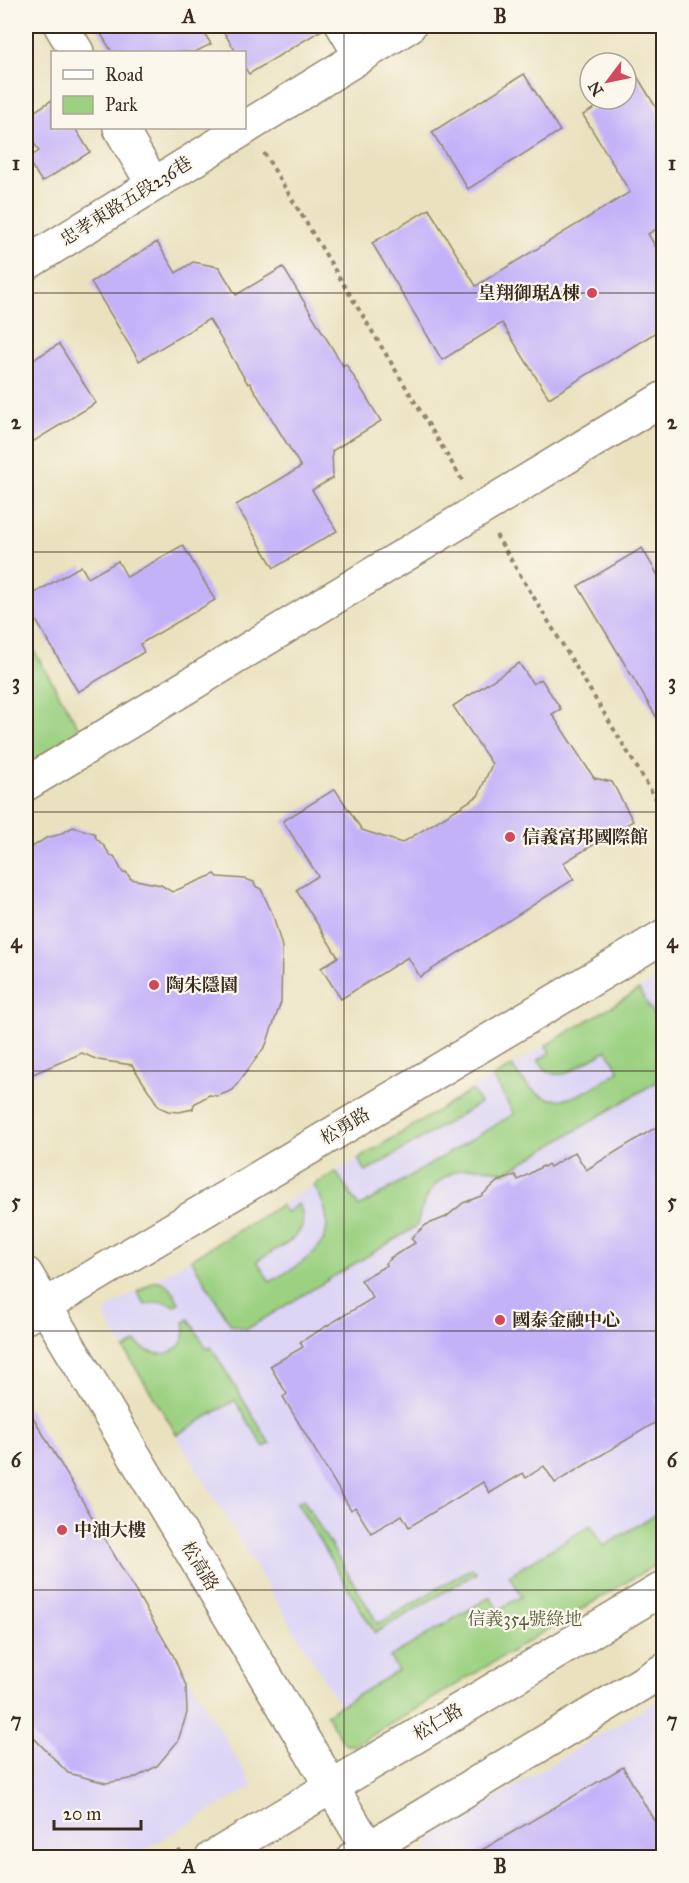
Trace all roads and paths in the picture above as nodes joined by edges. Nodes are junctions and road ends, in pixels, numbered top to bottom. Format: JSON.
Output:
{"nodes":[{"id":1,"x":62,"y":26,"type":"edge"},
{"id":2,"x":343,"y":26,"type":"edge"},
{"id":3,"x":409,"y":26,"type":"edge"},
{"id":4,"x":76,"y":51,"type":"edge"},
{"id":5,"x":361,"y":56,"type":"junction"},
{"id":6,"x":247,"y":126,"type":"joint"},
{"id":7,"x":121,"y":129,"type":"edge"},
{"id":8,"x":242,"y":129,"type":"edge"},
{"id":9,"x":153,"y":184,"type":"junction"},
{"id":10,"x":26,"y":264,"type":"edge"},
{"id":11,"x":663,"y":398,"type":"edge"},
{"id":12,"x":480,"y":508,"type":"junction"},
{"id":13,"x":26,"y":784,"type":"edge"},
{"id":14,"x":663,"y":812,"type":"edge"},
{"id":15,"x":663,"y":936,"type":"edge"},
{"id":16,"x":26,"y":1274,"type":"edge"},
{"id":17,"x":35,"y":1311,"type":"edge"},
{"id":18,"x":663,"y":1588,"type":"edge"},
{"id":19,"x":663,"y":1670,"type":"edge"},
{"id":20,"x":332,"y":1787,"type":"junction"},
{"id":21,"x":365,"y":1854,"type":"edge"},
{"id":22,"x":212,"y":1857,"type":"edge"}],
"edges":[{"from":1,"to":4,"type":"street"},
{"from":2,"to":5,"type":"street"},
{"from":3,"to":5,"type":"street","name":"忠孝東路五段236巷"},
{"from":5,"to":6,"type":"street","name":"忠孝東路五段236巷"},
{"from":6,"to":12,"type":"path"},
{"from":7,"to":9,"type":"street"},
{"from":8,"to":9,"type":"street","name":"忠孝東路五段236巷"},
{"from":9,"to":10,"type":"street","name":"忠孝東路五段236巷"},
{"from":11,"to":12,"type":"street"},
{"from":12,"to":13,"type":"street"},
{"from":12,"to":14,"type":"path"},
{"from":15,"to":17,"type":"street","name":"松勇路"},
{"from":16,"to":17,"type":"street","name":"松高路"},
{"from":17,"to":20,"type":"street","name":"松高路"},
{"from":18,"to":20,"type":"street","name":"松仁路"},
{"from":19,"to":21,"type":"street"},
{"from":20,"to":21,"type":"street","name":"松高路"},
{"from":20,"to":22,"type":"street","name":"松仁路"}]}
